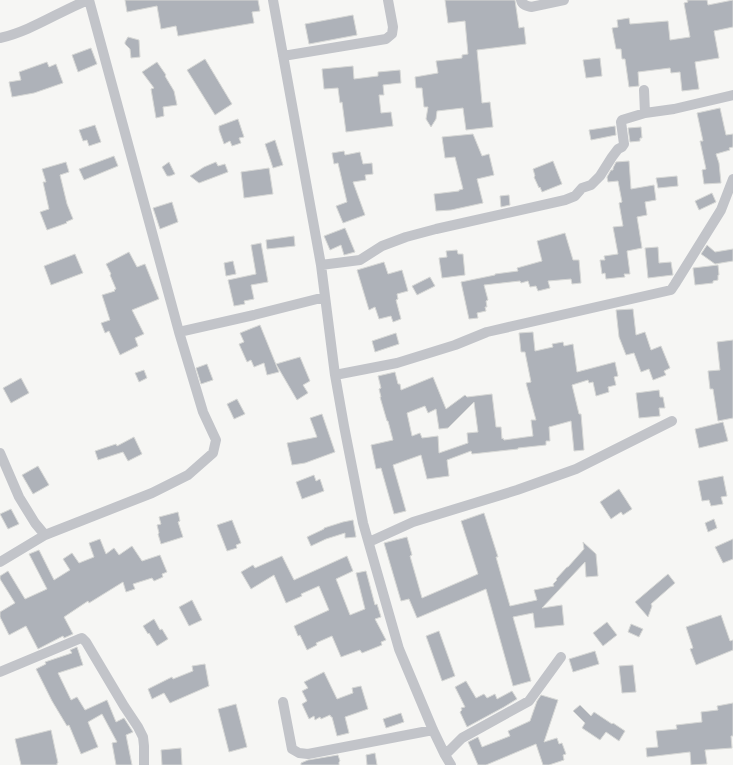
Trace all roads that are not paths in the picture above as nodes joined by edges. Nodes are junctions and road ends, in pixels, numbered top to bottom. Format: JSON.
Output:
{"nodes":[{"id":1,"x":88,"y":0,"type":"edge"},
{"id":2,"x":273,"y":0,"type":"edge"},
{"id":3,"x":388,"y":0,"type":"edge"},
{"id":4,"x":521,"y":0,"type":"edge"},
{"id":5,"x":564,"y":0,"type":"edge"},
{"id":6,"x":0,"y":38,"type":"edge"},
{"id":7,"x":283,"y":56,"type":"junction"},
{"id":8,"x":644,"y":90,"type":"dead end"},
{"id":9,"x":733,"y":95,"type":"edge"},
{"id":10,"x":644,"y":113,"type":"junction"},
{"id":11,"x":733,"y":179,"type":"edge"},
{"id":12,"x":321,"y":264,"type":"junction"},
{"id":13,"x":325,"y":296,"type":"junction"},
{"id":14,"x":179,"y":332,"type":"junction"},
{"id":15,"x":335,"y":375,"type":"junction"},
{"id":16,"x":672,"y":421,"type":"dead end"},
{"id":17,"x":0,"y":453,"type":"edge"},
{"id":18,"x":45,"y":535,"type":"junction"},
{"id":19,"x":368,"y":542,"type":"junction"},
{"id":20,"x":0,"y":562,"type":"edge"},
{"id":21,"x":561,"y":657,"type":"dead end"},
{"id":22,"x":0,"y":672,"type":"edge"},
{"id":23,"x":283,"y":702,"type":"dead end"},
{"id":24,"x":433,"y":730,"type":"junction"},
{"id":25,"x":445,"y":755,"type":"junction"},
{"id":26,"x":144,"y":765,"type":"edge"},
{"id":27,"x":451,"y":765,"type":"edge"}],
"edges":[{"from":1,"to":6,"type":"street"},
{"from":1,"to":14,"type":"street"},
{"from":2,"to":7,"type":"street"},
{"from":3,"to":7,"type":"street"},
{"from":4,"to":5,"type":"street"},
{"from":7,"to":12,"type":"street"},
{"from":8,"to":10,"type":"street"},
{"from":9,"to":10,"type":"street"},
{"from":10,"to":12,"type":"street"},
{"from":11,"to":15,"type":"street"},
{"from":12,"to":13,"type":"street"},
{"from":13,"to":14,"type":"street"},
{"from":13,"to":15,"type":"street"},
{"from":14,"to":18,"type":"street"},
{"from":15,"to":19,"type":"street"},
{"from":16,"to":19,"type":"street"},
{"from":17,"to":18,"type":"street"},
{"from":18,"to":20,"type":"street"},
{"from":19,"to":24,"type":"street"},
{"from":21,"to":25,"type":"street"},
{"from":22,"to":26,"type":"street"},
{"from":23,"to":24,"type":"street"},
{"from":24,"to":25,"type":"street"},
{"from":25,"to":27,"type":"street"}]}
